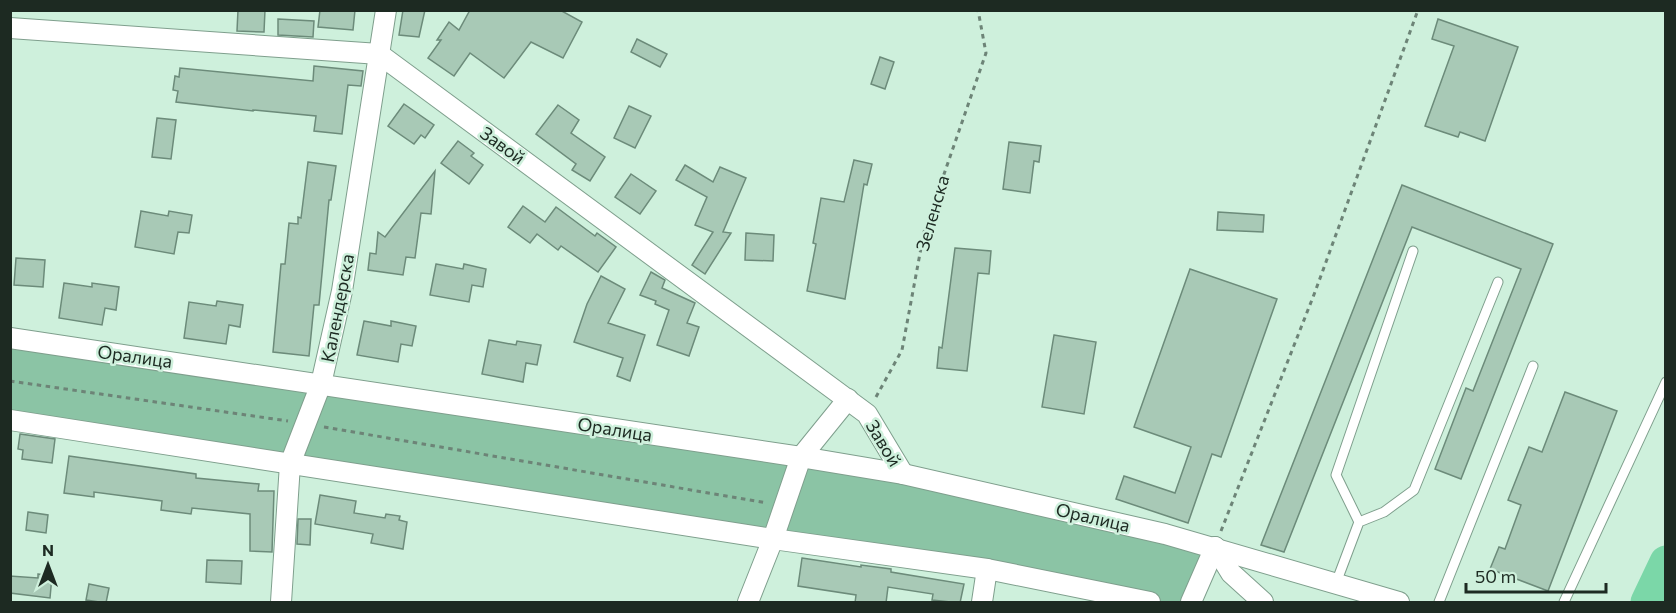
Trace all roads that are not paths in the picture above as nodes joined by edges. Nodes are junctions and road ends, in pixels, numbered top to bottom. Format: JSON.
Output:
{"nodes":[{"id":1,"x":386,"y":10,"type":"edge"},
{"id":2,"x":10,"y":28,"type":"edge"},
{"id":3,"x":379,"y":54,"type":"junction"},
{"id":4,"x":1413,"y":251,"type":"dead end"},
{"id":5,"x":1498,"y":282,"type":"dead end"},
{"id":6,"x":10,"y":338,"type":"edge"},
{"id":7,"x":1533,"y":366,"type":"dead end"},
{"id":8,"x":1665,"y":382,"type":"edge"},
{"id":9,"x":321,"y":384,"type":"junction"},
{"id":10,"x":848,"y":399,"type":"junction"},
{"id":11,"x":10,"y":420,"type":"edge"},
{"id":12,"x":801,"y":457,"type":"junction"},
{"id":13,"x":290,"y":464,"type":"junction"},
{"id":14,"x":903,"y":474,"type":"junction"},
{"id":15,"x":1359,"y":522,"type":"junction"},
{"id":16,"x":773,"y":539,"type":"junction"},
{"id":17,"x":1215,"y":548,"type":"junction"},
{"id":18,"x":987,"y":569,"type":"junction"},
{"id":19,"x":1336,"y":583,"type":"junction"},
{"id":20,"x":281,"y":603,"type":"edge"},
{"id":21,"x":748,"y":603,"type":"edge"},
{"id":22,"x":982,"y":603,"type":"edge"},
{"id":23,"x":1150,"y":603,"type":"edge"},
{"id":24,"x":1191,"y":603,"type":"edge"},
{"id":25,"x":1263,"y":603,"type":"edge"},
{"id":26,"x":1399,"y":603,"type":"edge"},
{"id":27,"x":1439,"y":603,"type":"edge"},
{"id":28,"x":1564,"y":603,"type":"edge"}],
"edges":[{"from":1,"to":3,"type":"street","name":"Календерска"},
{"from":2,"to":3,"type":"street"},
{"from":3,"to":9,"type":"street","name":"Календерска"},
{"from":3,"to":10,"type":"street","name":"Завой"},
{"from":4,"to":15,"type":"lane"},
{"from":5,"to":15,"type":"lane"},
{"from":6,"to":9,"type":"street","name":"Оралица"},
{"from":7,"to":27,"type":"lane"},
{"from":8,"to":28,"type":"lane"},
{"from":9,"to":12,"type":"street","name":"Оралица"},
{"from":9,"to":13,"type":"street","name":"Календерска"},
{"from":10,"to":12,"type":"street"},
{"from":10,"to":14,"type":"street","name":"Завой"},
{"from":11,"to":13,"type":"street"},
{"from":12,"to":14,"type":"street","name":"Оралица"},
{"from":12,"to":16,"type":"street"},
{"from":13,"to":16,"type":"street"},
{"from":13,"to":20,"type":"street","name":"Календерска"},
{"from":14,"to":17,"type":"street","name":"Оралица"},
{"from":15,"to":19,"type":"lane"},
{"from":16,"to":18,"type":"street"},
{"from":16,"to":21,"type":"street"},
{"from":17,"to":19,"type":"street","name":"Оралица"},
{"from":17,"to":24,"type":"street"},
{"from":17,"to":25,"type":"street"},
{"from":18,"to":22,"type":"street"},
{"from":18,"to":23,"type":"street"},
{"from":19,"to":26,"type":"street","name":"Оралица"}]}
